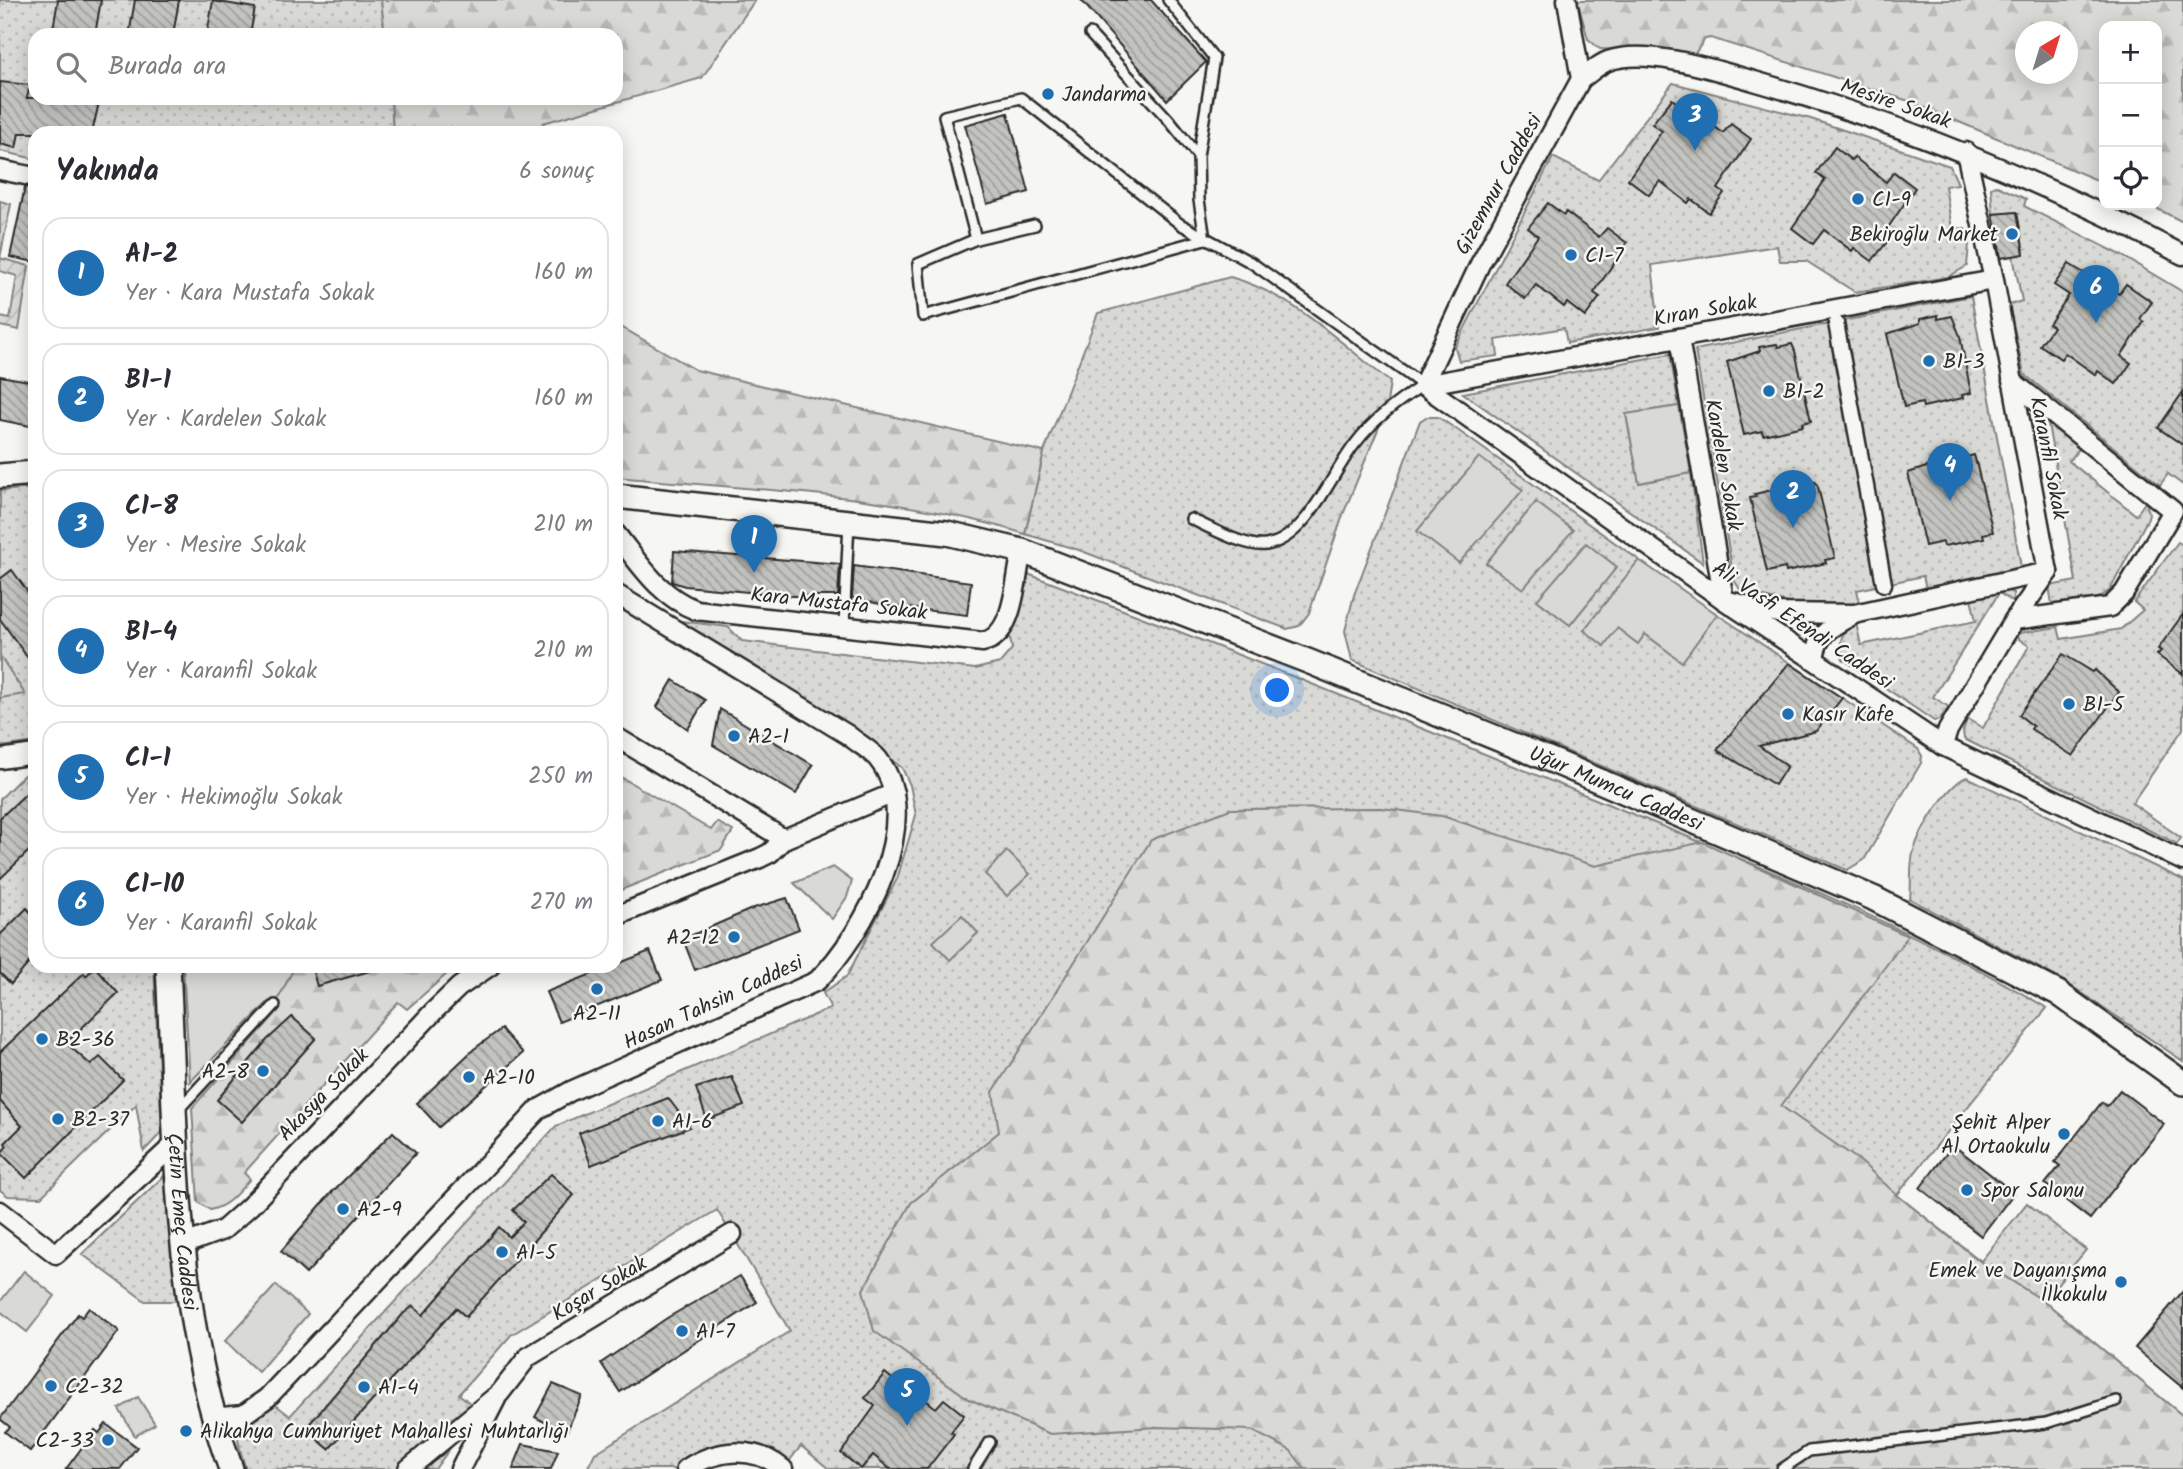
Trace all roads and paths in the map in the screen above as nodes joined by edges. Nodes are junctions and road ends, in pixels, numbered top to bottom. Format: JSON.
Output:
{"nodes":[{"id":1,"x":1168,"y":0,"type":"edge"},
{"id":2,"x":1567,"y":0,"type":"edge"},
{"id":3,"x":1090,"y":34,"type":"dead end"},
{"id":4,"x":1581,"y":79,"type":"junction"},
{"id":5,"x":1966,"y":152,"type":"junction"},
{"id":6,"x":1198,"y":156,"type":"junction"},
{"id":7,"x":0,"y":170,"type":"edge"},
{"id":8,"x":28,"y":176,"type":"edge"},
{"id":9,"x":1035,"y":225,"type":"dead end"},
{"id":10,"x":976,"y":239,"type":"junction"},
{"id":11,"x":1205,"y":239,"type":"junction"},
{"id":12,"x":2183,"y":255,"type":"edge"},
{"id":13,"x":1994,"y":280,"type":"junction"},
{"id":14,"x":1836,"y":323,"type":"dead end"},
{"id":15,"x":1679,"y":338,"type":"junction"},
{"id":16,"x":2012,"y":381,"type":"junction"},
{"id":17,"x":1423,"y":385,"type":"junction"},
{"id":18,"x":28,"y":474,"type":"edge"},
{"id":19,"x":0,"y":476,"type":"edge"},
{"id":20,"x":623,"y":497,"type":"edge"},
{"id":21,"x":1191,"y":519,"type":"dead end"},
{"id":22,"x":849,"y":520,"type":"junction"},
{"id":23,"x":623,"y":543,"type":"edge"},
{"id":24,"x":1022,"y":551,"type":"junction"},
{"id":25,"x":2048,"y":572,"type":"junction"},
{"id":26,"x":1884,"y":584,"type":"dead end"},
{"id":27,"x":623,"y":598,"type":"edge"},
{"id":28,"x":1724,"y":600,"type":"junction"},
{"id":29,"x":1854,"y":614,"type":"junction"},
{"id":30,"x":2014,"y":620,"type":"junction"},
{"id":31,"x":844,"y":626,"type":"junction"},
{"id":32,"x":1814,"y":659,"type":"junction"},
{"id":33,"x":623,"y":741,"type":"edge"},
{"id":34,"x":1943,"y":746,"type":"junction"},
{"id":35,"x":28,"y":755,"type":"edge"},
{"id":36,"x":0,"y":759,"type":"edge"},
{"id":37,"x":894,"y":793,"type":"junction"},
{"id":38,"x":784,"y":839,"type":"junction"},
{"id":39,"x":2183,"y":861,"type":"edge"},
{"id":40,"x":623,"y":913,"type":"edge"},
{"id":41,"x":168,"y":973,"type":"edge"},
{"id":42,"x":480,"y":973,"type":"edge"},
{"id":43,"x":275,"y":1005,"type":"dead end"},
{"id":44,"x":2183,"y":1083,"type":"edge"},
{"id":45,"x":176,"y":1113,"type":"junction"},
{"id":46,"x":177,"y":1142,"type":"junction"},
{"id":47,"x":0,"y":1211,"type":"edge"},
{"id":48,"x":732,"y":1234,"type":"dead end"},
{"id":49,"x":185,"y":1244,"type":"junction"},
{"id":50,"x":499,"y":1393,"type":"junction"},
{"id":51,"x":2116,"y":1401,"type":"dead end"},
{"id":52,"x":212,"y":1418,"type":"junction"},
{"id":53,"x":990,"y":1442,"type":"dead end"},
{"id":54,"x":231,"y":1469,"type":"edge"},
{"id":55,"x":408,"y":1469,"type":"edge"},
{"id":56,"x":460,"y":1469,"type":"edge"},
{"id":57,"x":686,"y":1469,"type":"edge"},
{"id":58,"x":783,"y":1469,"type":"edge"},
{"id":59,"x":973,"y":1469,"type":"edge"},
{"id":60,"x":1782,"y":1469,"type":"edge"}],
"edges":[{"from":1,"to":6,"type":"lane"},
{"from":2,"to":4,"type":"street"},
{"from":3,"to":6,"type":"lane"},
{"from":4,"to":5,"type":"street","name":"Mesire Sokak"},
{"from":4,"to":17,"type":"street","name":"Gizemnur Caddesi"},
{"from":5,"to":12,"type":"street","name":"Mesire Sokak"},
{"from":5,"to":13,"type":"street","name":"Karanfil Sokak"},
{"from":6,"to":11,"type":"lane"},
{"from":7,"to":8,"type":"street"},
{"from":9,"to":10,"type":"lane"},
{"from":10,"to":11,"type":"lane"},
{"from":10,"to":11,"type":"lane"},
{"from":11,"to":17,"type":"lane"},
{"from":13,"to":15,"type":"street","name":"Kıran Sokak"},
{"from":13,"to":16,"type":"street","name":"Karanfil Sokak"},
{"from":14,"to":26,"type":"street"},
{"from":15,"to":17,"type":"street","name":"Kıran Sokak"},
{"from":15,"to":28,"type":"street","name":"Kardelen Sokak"},
{"from":16,"to":25,"type":"street","name":"Karanfil Sokak"},
{"from":16,"to":30,"type":"street"},
{"from":17,"to":21,"type":"lane"},
{"from":17,"to":28,"type":"street","name":"Ali Vasfi Efendi Caddesi"},
{"from":18,"to":19,"type":"street"},
{"from":20,"to":22,"type":"street","name":"Uğur Mumcu Caddesi"},
{"from":22,"to":24,"type":"street","name":"Uğur Mumcu Caddesi"},
{"from":22,"to":31,"type":"lane"},
{"from":23,"to":31,"type":"street","name":"Kara Mustafa Sokak"},
{"from":24,"to":31,"type":"street","name":"Kara Mustafa Sokak"},
{"from":24,"to":44,"type":"street","name":"Uğur Mumcu Caddesi"},
{"from":25,"to":29,"type":"street"},
{"from":25,"to":30,"type":"street"},
{"from":27,"to":37,"type":"street","name":"Hasan Tahsin Caddesi"},
{"from":28,"to":29,"type":"street"},
{"from":28,"to":32,"type":"street","name":"Ali Vasfi Efendi Caddesi"},
{"from":29,"to":32,"type":"street"},
{"from":30,"to":34,"type":"street"},
{"from":32,"to":34,"type":"street","name":"Ali Vasfi Efendi Caddesi"},
{"from":33,"to":38,"type":"street"},
{"from":34,"to":39,"type":"street","name":"Ali Vasfi Efendi Caddesi"},
{"from":35,"to":36,"type":"street"},
{"from":37,"to":38,"type":"street"},
{"from":37,"to":52,"type":"street","name":"Hasan Tahsin Caddesi"},
{"from":38,"to":40,"type":"street"},
{"from":41,"to":45,"type":"street","name":"Çetin Emeç Caddesi"},
{"from":42,"to":49,"type":"street","name":"Akasya Sokak"},
{"from":43,"to":45,"type":"lane"},
{"from":45,"to":46,"type":"street","name":"Çetin Emeç Caddesi"},
{"from":46,"to":47,"type":"street"},
{"from":46,"to":49,"type":"street","name":"Çetin Emeç Caddesi"},
{"from":48,"to":50,"type":"street","name":"Koşar Sokak"},
{"from":49,"to":52,"type":"street","name":"Çetin Emeç Caddesi"},
{"from":50,"to":55,"type":"street","name":"Koşar Sokak"},
{"from":50,"to":56,"type":"street","name":"Koşar Sokak"},
{"from":51,"to":60,"type":"lane"},
{"from":52,"to":54,"type":"street","name":"Çetin Emeç Caddesi"},
{"from":53,"to":59,"type":"lane"},
{"from":57,"to":58,"type":"street"}]}
